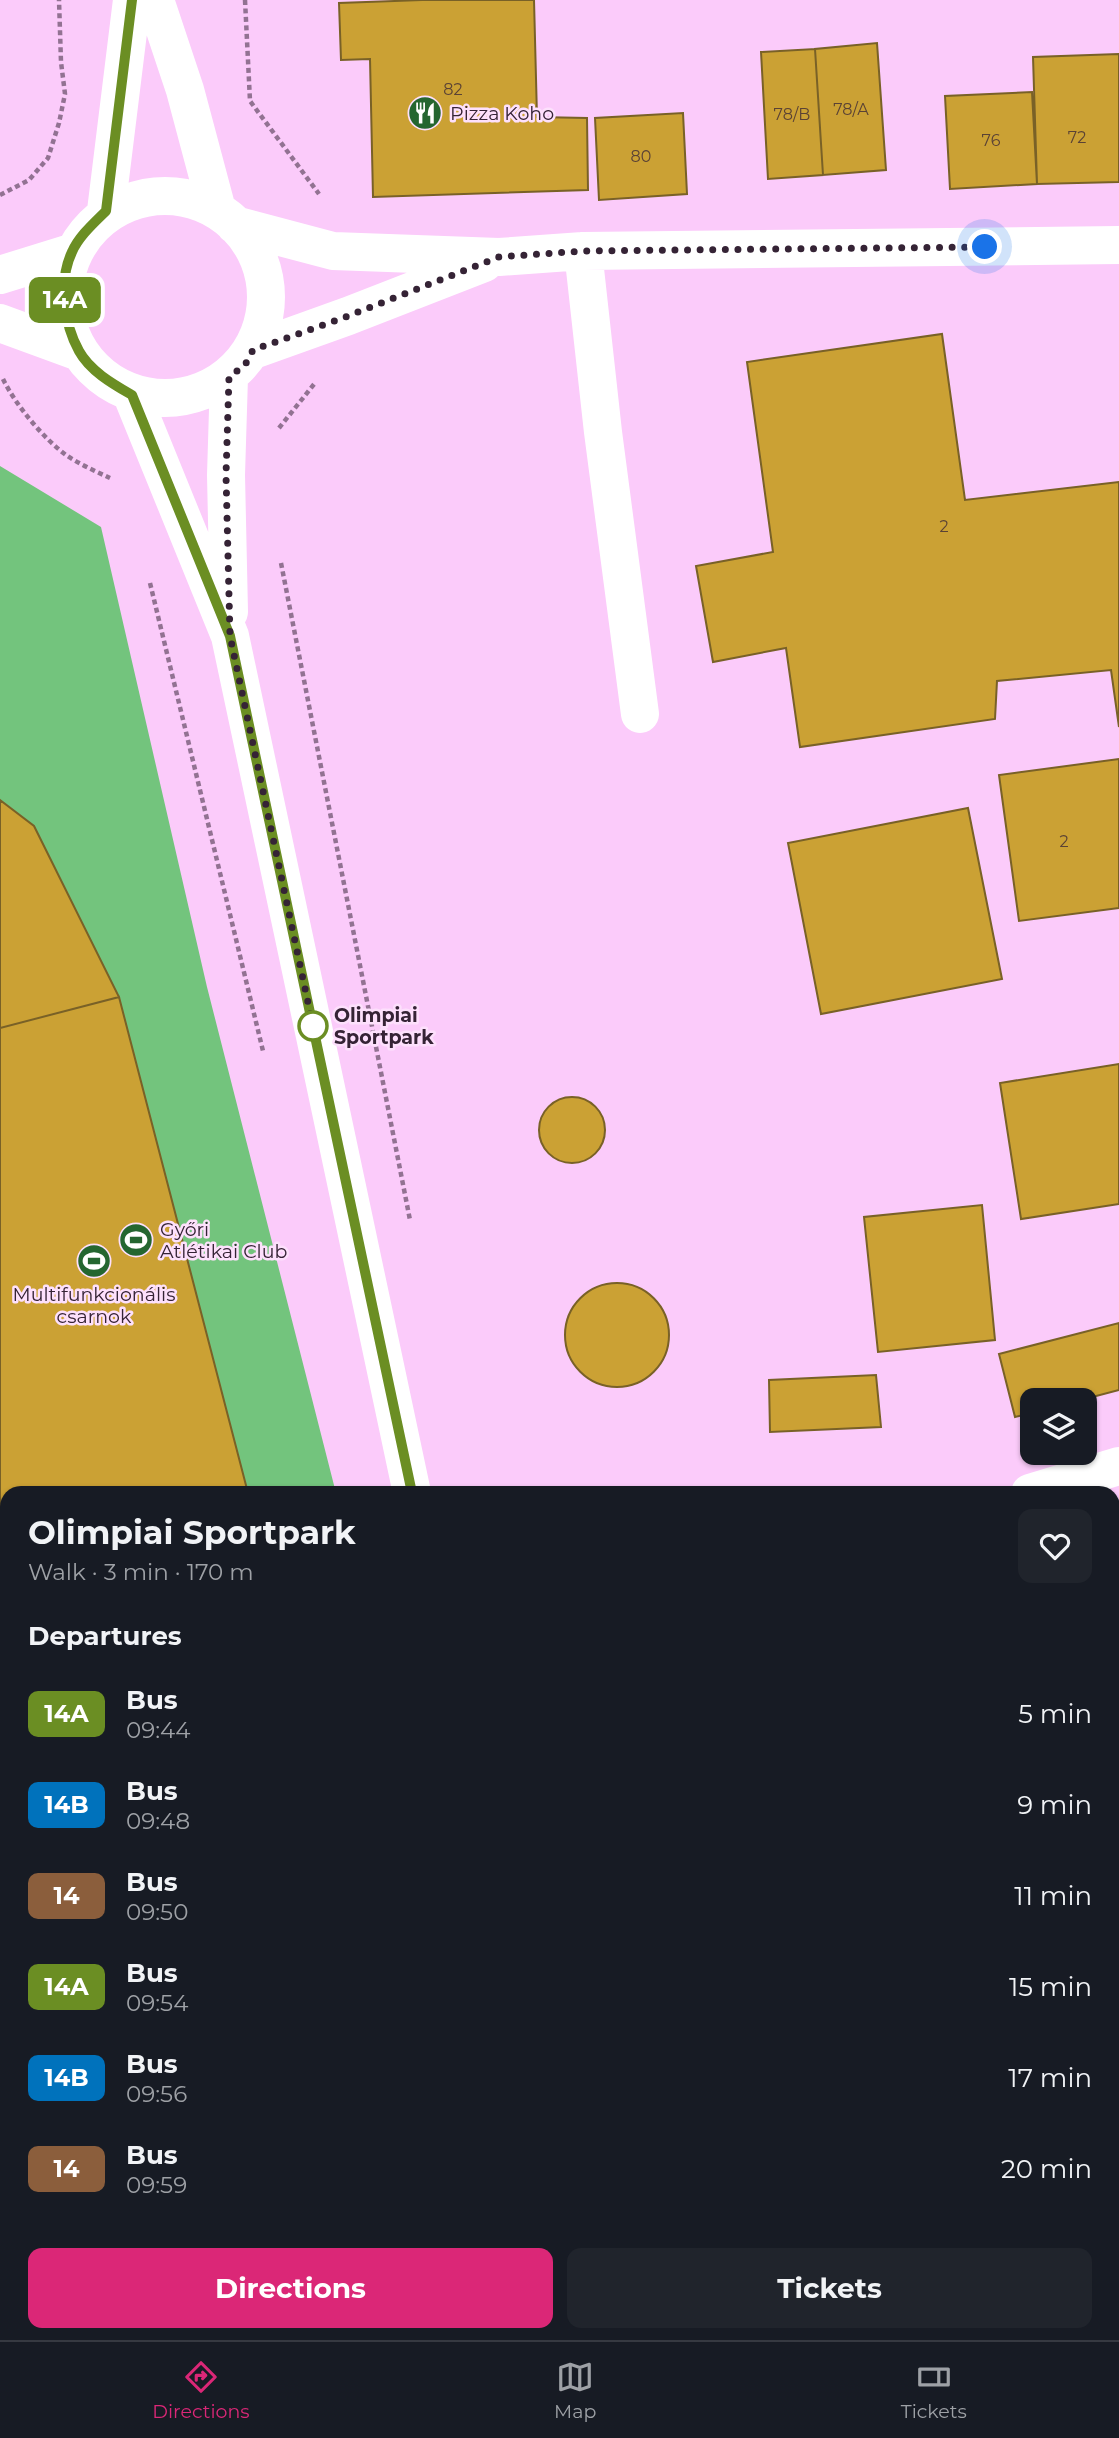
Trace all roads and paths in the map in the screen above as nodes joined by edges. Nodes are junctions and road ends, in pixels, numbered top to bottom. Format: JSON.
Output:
{"nodes":[{"id":1,"x":60,"y":0,"type":"edge"},
{"id":2,"x":132,"y":0,"type":"edge"},
{"id":3,"x":155,"y":0,"type":"edge"},
{"id":4,"x":244,"y":0,"type":"edge"},
{"id":5,"x":250,"y":101,"type":"dead end"},
{"id":6,"x":0,"y":195,"type":"edge"},
{"id":7,"x":106,"y":211,"type":"junction"},
{"id":8,"x":226,"y":217,"type":"junction"},
{"id":9,"x":1119,"y":245,"type":"edge"},
{"id":10,"x":583,"y":251,"type":"junction"},
{"id":11,"x":71,"y":253,"type":"junction"},
{"id":12,"x":499,"y":257,"type":"junction"},
{"id":13,"x":0,"y":275,"type":"edge"},
{"id":14,"x":0,"y":323,"type":"edge"},
{"id":15,"x":79,"y":352,"type":"junction"},
{"id":16,"x":241,"y":364,"type":"junction"},
{"id":17,"x":132,"y":395,"type":"junction"},
{"id":18,"x":282,"y":563,"type":"dead end"},
{"id":19,"x":150,"y":581,"type":"dead end"},
{"id":20,"x":230,"y":636,"type":"junction"},
{"id":21,"x":640,"y":714,"type":"dead end"},
{"id":22,"x":263,"y":1051,"type":"dead end"},
{"id":23,"x":412,"y":1233,"type":"dead end"},
{"id":24,"x":1119,"y":1466,"type":"edge"},
{"id":25,"x":411,"y":1486,"type":"edge"},
{"id":26,"x":1053,"y":1486,"type":"edge"}],
"edges":[{"from":1,"to":6,"type":"path"},
{"from":2,"to":7,"type":"street"},
{"from":3,"to":8,"type":"street"},
{"from":4,"to":5,"type":"path"},
{"from":7,"to":8,"type":"street"},
{"from":7,"to":11,"type":"street"},
{"from":8,"to":12,"type":"street"},
{"from":8,"to":16,"type":"street"},
{"from":9,"to":10,"type":"street"},
{"from":10,"to":12,"type":"street"},
{"from":10,"to":21,"type":"street"},
{"from":11,"to":13,"type":"street"},
{"from":11,"to":15,"type":"street"},
{"from":12,"to":16,"type":"street"},
{"from":14,"to":15,"type":"street"},
{"from":15,"to":17,"type":"street"},
{"from":16,"to":17,"type":"street"},
{"from":16,"to":20,"type":"street"},
{"from":17,"to":20,"type":"street"},
{"from":18,"to":23,"type":"path"},
{"from":19,"to":22,"type":"path"},
{"from":20,"to":25,"type":"street"},
{"from":24,"to":26,"type":"street"}]}
